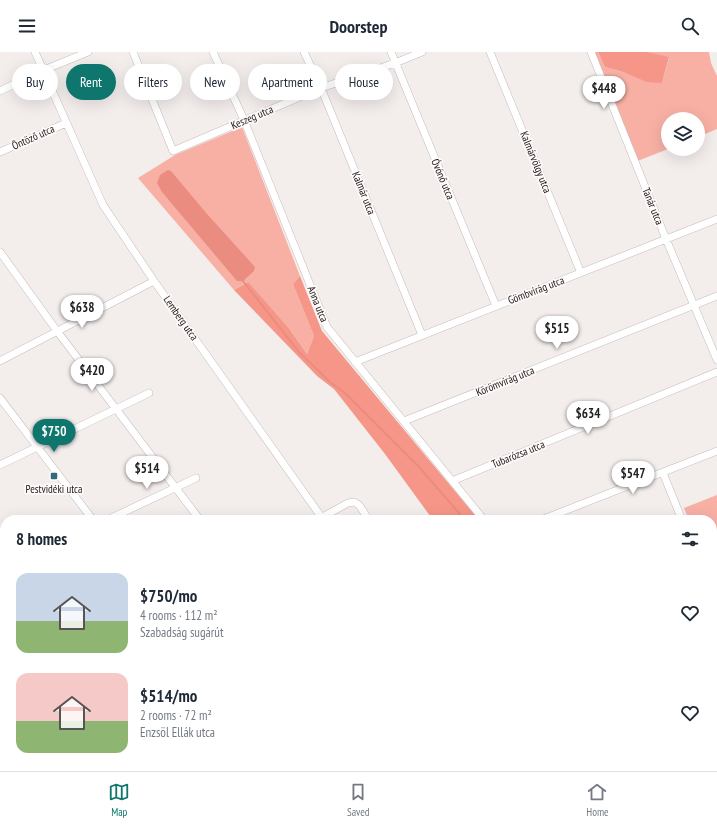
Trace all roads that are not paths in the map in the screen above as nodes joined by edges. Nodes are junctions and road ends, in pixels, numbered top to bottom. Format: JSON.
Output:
{"nodes":[{"id":1,"x":35,"y":52,"type":"edge"},
{"id":2,"x":88,"y":52,"type":"edge"},
{"id":3,"x":132,"y":52,"type":"edge"},
{"id":4,"x":213,"y":52,"type":"edge"},
{"id":5,"x":304,"y":52,"type":"edge"},
{"id":6,"x":391,"y":52,"type":"edge"},
{"id":7,"x":422,"y":52,"type":"edge"},
{"id":8,"x":490,"y":52,"type":"edge"},
{"id":9,"x":591,"y":52,"type":"edge"},
{"id":10,"x":395,"y":63,"type":"junction"},
{"id":11,"x":41,"y":64,"type":"edge"},
{"id":12,"x":58,"y":64,"type":"edge"},
{"id":13,"x":310,"y":64,"type":"edge"},
{"id":14,"x":12,"y":85,"type":"edge"},
{"id":15,"x":327,"y":86,"type":"edge"},
{"id":16,"x":0,"y":91,"type":"edge"},
{"id":17,"x":56,"y":100,"type":"edge"},
{"id":18,"x":292,"y":100,"type":"edge"},
{"id":19,"x":326,"y":100,"type":"edge"},
{"id":20,"x":244,"y":120,"type":"junction"},
{"id":21,"x":66,"y":123,"type":"junction"},
{"id":22,"x":0,"y":152,"type":"edge"},
{"id":23,"x":717,"y":219,"type":"edge"},
{"id":24,"x":666,"y":239,"type":"junction"},
{"id":25,"x":0,"y":252,"type":"edge"},
{"id":26,"x":581,"y":273,"type":"junction"},
{"id":27,"x":154,"y":281,"type":"junction"},
{"id":28,"x":717,"y":296,"type":"edge"},
{"id":29,"x":496,"y":306,"type":"junction"},
{"id":30,"x":694,"y":306,"type":"junction"},
{"id":31,"x":58,"y":331,"type":"junction"},
{"id":32,"x":422,"y":335,"type":"junction"},
{"id":33,"x":717,"y":360,"type":"edge"},
{"id":34,"x":0,"y":361,"type":"edge"},
{"id":35,"x":355,"y":362,"type":"junction"},
{"id":36,"x":717,"y":372,"type":"edge"},
{"id":37,"x":148,"y":393,"type":"dead end"},
{"id":38,"x":0,"y":398,"type":"edge"},
{"id":39,"x":117,"y":410,"type":"junction"},
{"id":40,"x":404,"y":421,"type":"junction"},
{"id":41,"x":38,"y":448,"type":"junction"},
{"id":42,"x":717,"y":451,"type":"edge"},
{"id":43,"x":0,"y":465,"type":"edge"},
{"id":44,"x":663,"y":472,"type":"junction"},
{"id":45,"x":196,"y":478,"type":"dead end"},
{"id":46,"x":452,"y":481,"type":"junction"},
{"id":47,"x":176,"y":488,"type":"junction"},
{"id":48,"x":89,"y":515,"type":"edge"},
{"id":49,"x":118,"y":515,"type":"edge"},
{"id":50,"x":196,"y":515,"type":"edge"},
{"id":51,"x":316,"y":515,"type":"edge"},
{"id":52,"x":326,"y":515,"type":"edge"},
{"id":53,"x":366,"y":515,"type":"edge"},
{"id":54,"x":480,"y":515,"type":"edge"},
{"id":55,"x":554,"y":515,"type":"edge"},
{"id":56,"x":680,"y":515,"type":"edge"}],
"edges":[{"from":1,"to":11,"type":"street","name":"Lemberg utca"},
{"from":2,"to":12,"type":"street"},
{"from":3,"to":20,"type":"street","name":"Keszeg utca"},
{"from":4,"to":20,"type":"street","name":"Anna utca"},
{"from":5,"to":13,"type":"street","name":"Kalmár utca"},
{"from":6,"to":10,"type":"street","name":"Óvónő utca"},
{"from":7,"to":10,"type":"street","name":"Keszeg utca"},
{"from":8,"to":26,"type":"street","name":"Kalmárvölgy utca"},
{"from":9,"to":24,"type":"street","name":"Tanár utca"},
{"from":10,"to":15,"type":"street","name":"Keszeg utca"},
{"from":10,"to":29,"type":"street","name":"Óvónő utca"},
{"from":14,"to":16,"type":"street"},
{"from":17,"to":21,"type":"street","name":"Lemberg utca"},
{"from":18,"to":20,"type":"street","name":"Keszeg utca"},
{"from":19,"to":32,"type":"street","name":"Kalmár utca"},
{"from":20,"to":35,"type":"street","name":"Anna utca"},
{"from":21,"to":22,"type":"street","name":"Öntöző utca"},
{"from":21,"to":27,"type":"street","name":"Lemberg utca"},
{"from":23,"to":24,"type":"street","name":"Gömbvirág utca"},
{"from":24,"to":26,"type":"street","name":"Gömbvirág utca"},
{"from":24,"to":30,"type":"street","name":"Tanár utca"},
{"from":25,"to":31,"type":"street"},
{"from":26,"to":29,"type":"street","name":"Gömbvirág utca"},
{"from":27,"to":31,"type":"street"},
{"from":27,"to":51,"type":"street","name":"Lemberg utca"},
{"from":28,"to":30,"type":"street","name":"Körömvirág utca"},
{"from":29,"to":32,"type":"street","name":"Gömbvirág utca"},
{"from":30,"to":33,"type":"street","name":"Tanár utca"},
{"from":30,"to":40,"type":"street","name":"Körömvirág utca"},
{"from":31,"to":34,"type":"street"},
{"from":31,"to":39,"type":"street"},
{"from":32,"to":35,"type":"street","name":"Gömbvirág utca"},
{"from":35,"to":40,"type":"street","name":"Anna utca"},
{"from":36,"to":46,"type":"street","name":"Tubarózsa utca"},
{"from":37,"to":39,"type":"street"},
{"from":38,"to":41,"type":"street"},
{"from":39,"to":41,"type":"street"},
{"from":39,"to":47,"type":"street"},
{"from":40,"to":46,"type":"street","name":"Anna utca"},
{"from":41,"to":43,"type":"street"},
{"from":41,"to":48,"type":"street"},
{"from":42,"to":44,"type":"street"},
{"from":44,"to":55,"type":"street"},
{"from":44,"to":56,"type":"street"},
{"from":45,"to":47,"type":"street"},
{"from":46,"to":54,"type":"street","name":"Anna utca"},
{"from":47,"to":49,"type":"street"},
{"from":47,"to":50,"type":"street"},
{"from":52,"to":53,"type":"street","name":"Lemberg utca"}]}
